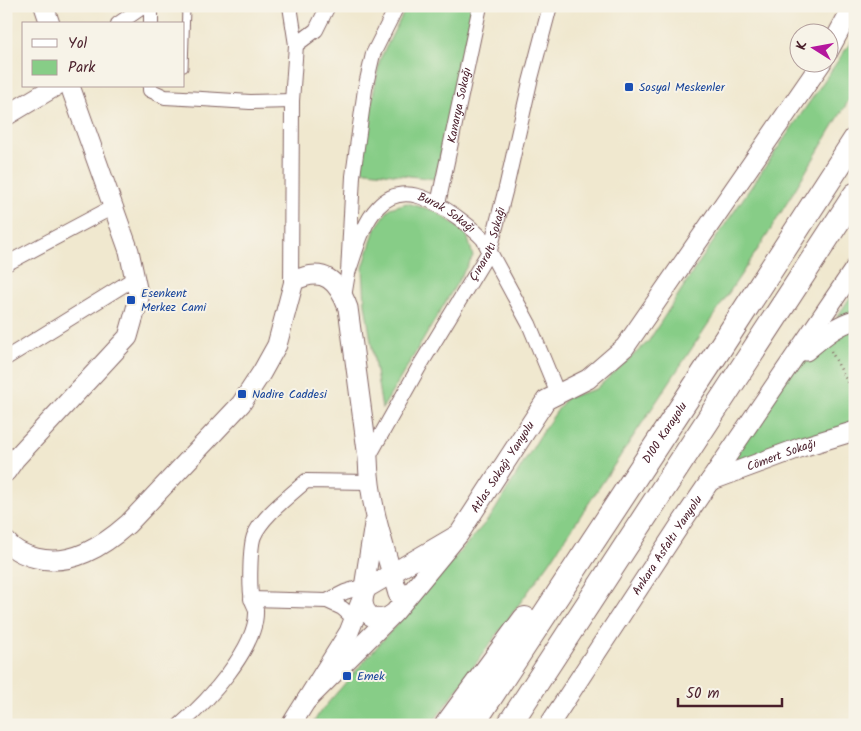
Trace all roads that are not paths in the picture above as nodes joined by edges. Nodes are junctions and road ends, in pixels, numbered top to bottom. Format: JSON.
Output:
{"nodes":[{"id":1,"x":44,"y":6,"type":"edge"},
{"id":2,"x":144,"y":6,"type":"edge"},
{"id":3,"x":151,"y":6,"type":"edge"},
{"id":4,"x":290,"y":6,"type":"edge"},
{"id":5,"x":328,"y":6,"type":"edge"},
{"id":6,"x":397,"y":6,"type":"edge"},
{"id":7,"x":480,"y":6,"type":"edge"},
{"id":8,"x":550,"y":6,"type":"edge"},
{"id":9,"x":853,"y":6,"type":"edge"},
{"id":10,"x":186,"y":8,"type":"dead end"},
{"id":11,"x":49,"y":22,"type":"edge"},
{"id":12,"x":121,"y":22,"type":"edge"},
{"id":13,"x":151,"y":22,"type":"edge"},
{"id":14,"x":838,"y":34,"type":"edge"},
{"id":15,"x":185,"y":38,"type":"edge"},
{"id":16,"x":296,"y":45,"type":"junction"},
{"id":17,"x":815,"y":72,"type":"edge"},
{"id":18,"x":53,"y":88,"type":"edge"},
{"id":19,"x":71,"y":88,"type":"edge"},
{"id":20,"x":150,"y":88,"type":"edge"},
{"id":21,"x":292,"y":101,"type":"junction"},
{"id":22,"x":6,"y":116,"type":"edge"},
{"id":23,"x":855,"y":140,"type":"edge"},
{"id":24,"x":855,"y":195,"type":"edge"},
{"id":25,"x":438,"y":204,"type":"junction"},
{"id":26,"x":113,"y":207,"type":"junction"},
{"id":27,"x":490,"y":250,"type":"junction"},
{"id":28,"x":6,"y":264,"type":"edge"},
{"id":29,"x":855,"y":268,"type":"edge"},
{"id":30,"x":348,"y":273,"type":"junction"},
{"id":31,"x":135,"y":278,"type":"junction"},
{"id":32,"x":291,"y":291,"type":"junction"},
{"id":33,"x":344,"y":297,"type":"junction"},
{"id":34,"x":855,"y":320,"type":"edge"},
{"id":35,"x":6,"y":358,"type":"edge"},
{"id":36,"x":788,"y":366,"type":"junction"},
{"id":37,"x":551,"y":393,"type":"junction"},
{"id":38,"x":855,"y":432,"type":"edge"},
{"id":39,"x":368,"y":458,"type":"junction"},
{"id":40,"x":9,"y":460,"type":"edge"},
{"id":41,"x":710,"y":481,"type":"junction"},
{"id":42,"x":369,"y":482,"type":"junction"},
{"id":43,"x":614,"y":511,"type":"junction"},
{"id":44,"x":375,"y":518,"type":"junction"},
{"id":45,"x":459,"y":534,"type":"junction"},
{"id":46,"x":6,"y":541,"type":"edge"},
{"id":47,"x":372,"y":587,"type":"junction"},
{"id":48,"x":252,"y":599,"type":"junction"},
{"id":49,"x":327,"y":601,"type":"junction"},
{"id":50,"x":396,"y":603,"type":"junction"},
{"id":51,"x":353,"y":623,"type":"junction"},
{"id":52,"x":306,"y":702,"type":"junction"},
{"id":53,"x":180,"y":725,"type":"edge"},
{"id":54,"x":291,"y":725,"type":"edge"},
{"id":55,"x":447,"y":725,"type":"edge"},
{"id":56,"x":472,"y":725,"type":"edge"},
{"id":57,"x":509,"y":725,"type":"edge"},
{"id":58,"x":549,"y":725,"type":"edge"}],
"edges":[{"from":1,"to":11,"type":"main road"},
{"from":2,"to":12,"type":"street"},
{"from":3,"to":13,"type":"street"},
{"from":4,"to":16,"type":"street"},
{"from":5,"to":16,"type":"street"},
{"from":6,"to":30,"type":"street"},
{"from":7,"to":25,"type":"street","name":"Kanarya Sokağı"},
{"from":8,"to":27,"type":"street","name":"Çınaraltı Sokağı"},
{"from":9,"to":14,"type":"main road"},
{"from":10,"to":15,"type":"lane"},
{"from":16,"to":21,"type":"street"},
{"from":17,"to":37,"type":"main road"},
{"from":18,"to":22,"type":"main road"},
{"from":19,"to":26,"type":"main road"},
{"from":20,"to":21,"type":"street"},
{"from":21,"to":32,"type":"street"},
{"from":23,"to":43,"type":"highway","name":"D100 Karayolu"},
{"from":24,"to":57,"type":"highway"},
{"from":25,"to":27,"type":"street","name":"Burak Sokağı"},
{"from":25,"to":30,"type":"street","name":"Burak Sokağı"},
{"from":26,"to":28,"type":"street"},
{"from":26,"to":31,"type":"main road"},
{"from":27,"to":37,"type":"street","name":"Burak Sokağı"},
{"from":27,"to":39,"type":"street","name":"Çınaraltı Sokağı"},
{"from":29,"to":36,"type":"main road","name":"Ankara Asfaltı Yanyolu"},
{"from":30,"to":33,"type":"street"},
{"from":31,"to":35,"type":"street"},
{"from":31,"to":40,"type":"main road"},
{"from":32,"to":33,"type":"main road"},
{"from":32,"to":46,"type":"main road"},
{"from":33,"to":39,"type":"main road"},
{"from":34,"to":36,"type":"main road"},
{"from":36,"to":41,"type":"main road","name":"Ankara Asfaltı Yanyolu"},
{"from":37,"to":45,"type":"main road","name":"Atlas Sokağı Yanyolu"},
{"from":38,"to":41,"type":"main road","name":"Cömert Sokağı"},
{"from":39,"to":42,"type":"main road"},
{"from":41,"to":58,"type":"main road","name":"Ankara Asfaltı Yanyolu"},
{"from":42,"to":44,"type":"main road"},
{"from":42,"to":48,"type":"street"},
{"from":43,"to":55,"type":"highway"},
{"from":43,"to":56,"type":"highway","name":"D100 Karayolu"},
{"from":44,"to":47,"type":"main road"},
{"from":44,"to":47,"type":"main road"},
{"from":45,"to":47,"type":"main road","name":"Atlas Sokağı Yanyolu"},
{"from":45,"to":50,"type":"main road","name":"Atlas Sokağı Yanyolu"},
{"from":47,"to":49,"type":"street"},
{"from":47,"to":50,"type":"main road"},
{"from":47,"to":50,"type":"main road"},
{"from":47,"to":51,"type":"main road"},
{"from":48,"to":49,"type":"street"},
{"from":48,"to":53,"type":"street"},
{"from":49,"to":51,"type":"street"},
{"from":50,"to":52,"type":"main road","name":"Atlas Sokağı Yanyolu"},
{"from":51,"to":52,"type":"main road"},
{"from":52,"to":54,"type":"main road"}]}
